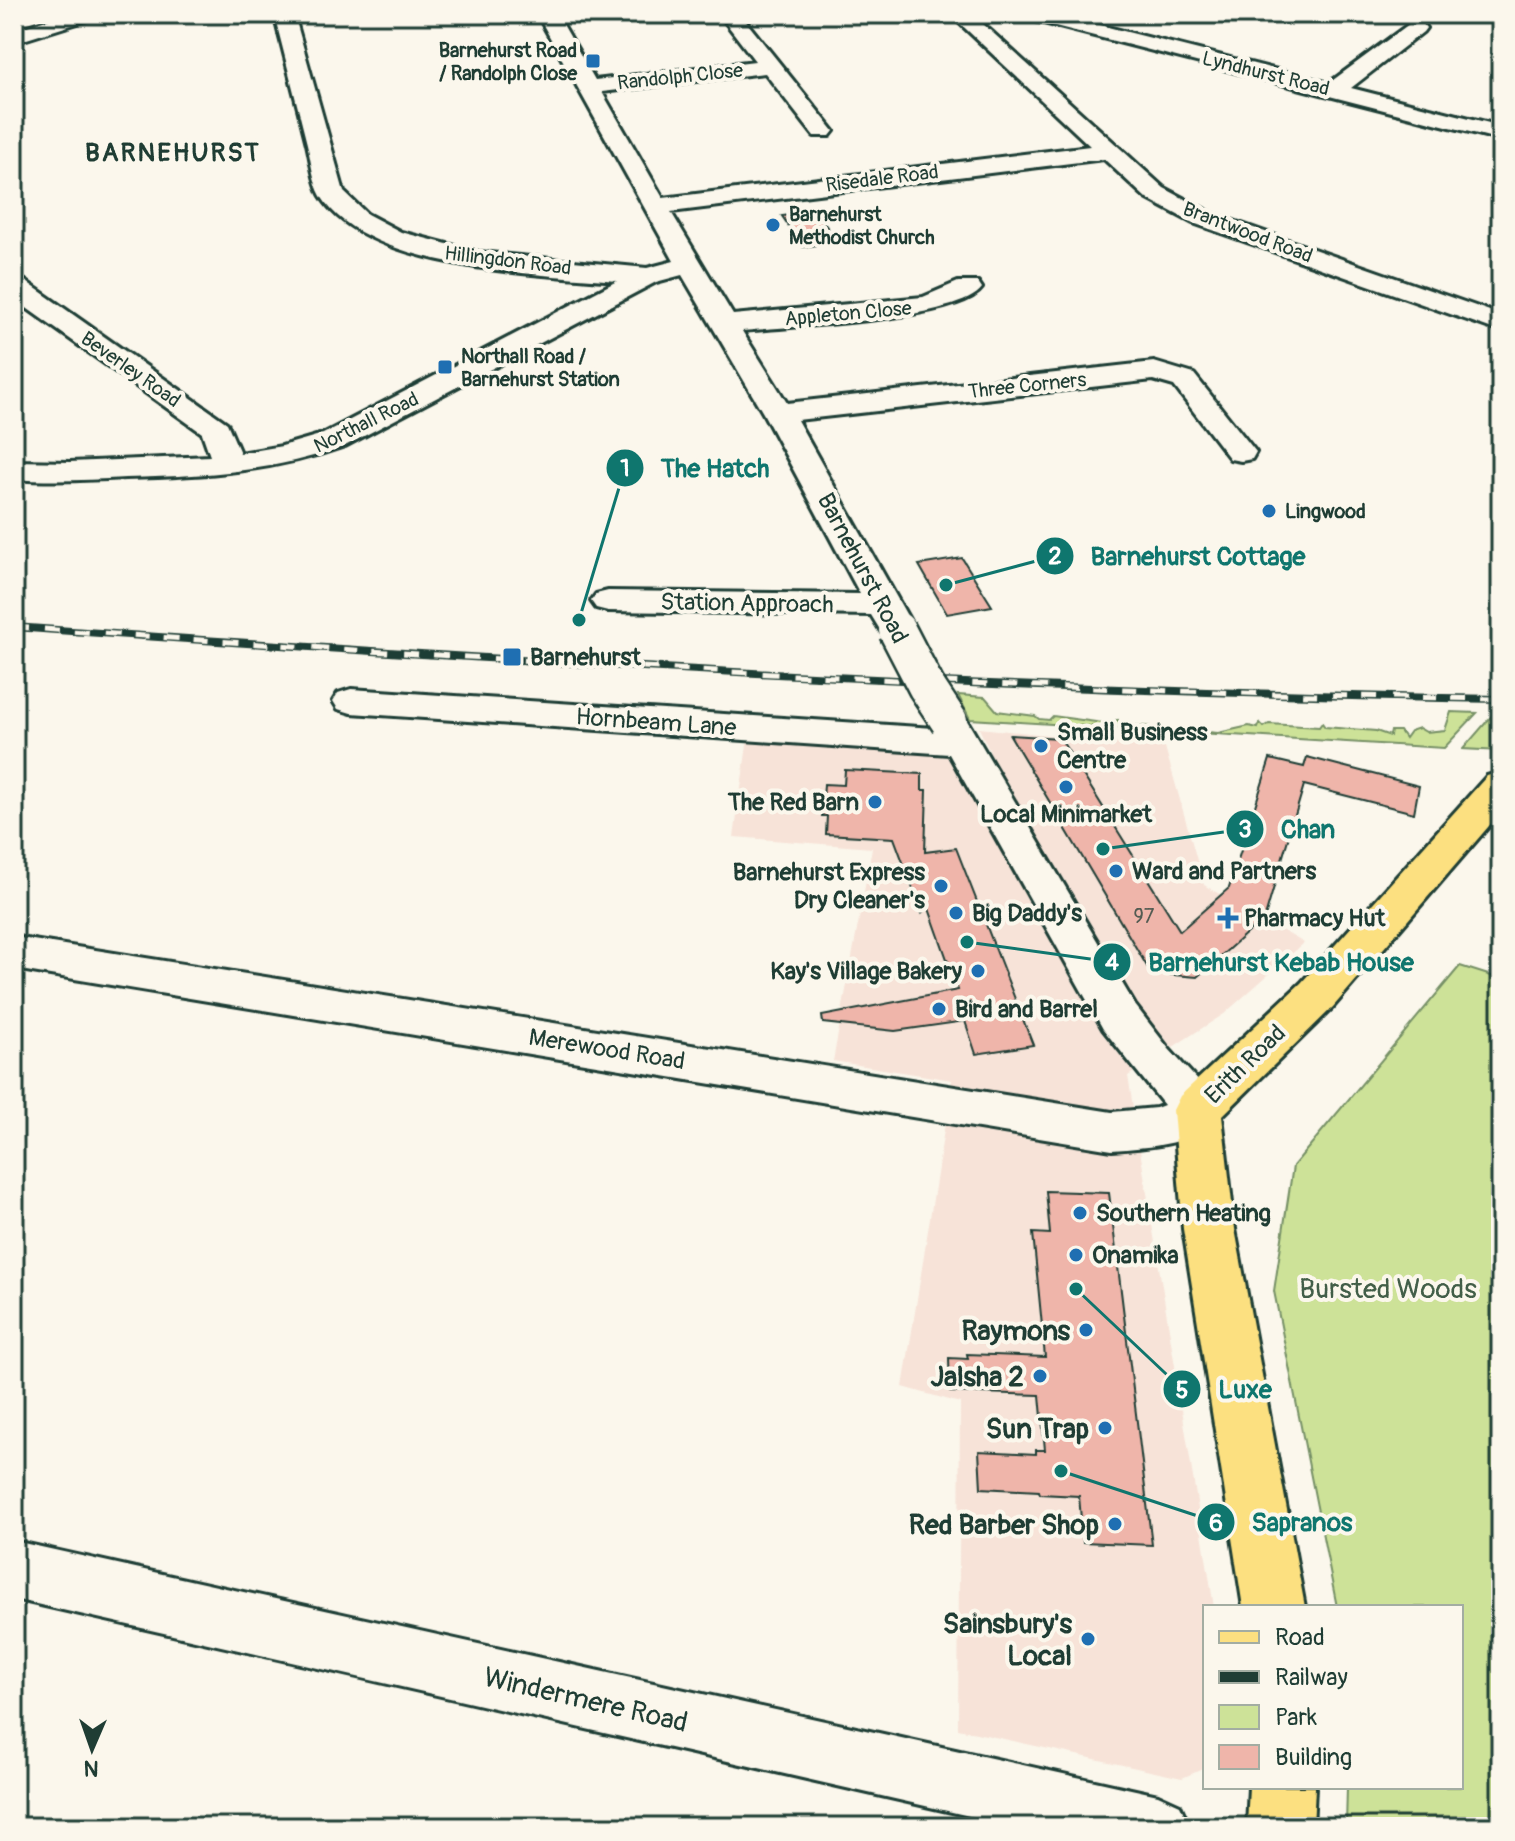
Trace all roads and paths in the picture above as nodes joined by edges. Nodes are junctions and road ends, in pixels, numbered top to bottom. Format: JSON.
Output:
{"nodes":[{"id":1,"x":87,"y":14,"type":"edge"},
{"id":2,"x":284,"y":14,"type":"edge"},
{"id":3,"x":547,"y":14,"type":"edge"},
{"id":4,"x":729,"y":14,"type":"edge"},
{"id":5,"x":960,"y":14,"type":"edge"},
{"id":6,"x":1031,"y":14,"type":"edge"},
{"id":7,"x":1416,"y":28,"type":"dead end"},
{"id":8,"x":14,"y":37,"type":"edge"},
{"id":9,"x":772,"y":66,"type":"junction"},
{"id":10,"x":588,"y":87,"type":"junction"},
{"id":11,"x":1334,"y":90,"type":"junction"},
{"id":12,"x":823,"y":131,"type":"dead end"},
{"id":13,"x":1501,"y":133,"type":"edge"},
{"id":14,"x":1107,"y":151,"type":"junction"},
{"id":15,"x":656,"y":206,"type":"junction"},
{"id":16,"x":689,"y":265,"type":"junction"},
{"id":17,"x":647,"y":276,"type":"junction"},
{"id":18,"x":14,"y":286,"type":"edge"},
{"id":19,"x":968,"y":288,"type":"dead end"},
{"id":20,"x":724,"y":324,"type":"junction"},
{"id":21,"x":1501,"y":324,"type":"edge"},
{"id":22,"x":778,"y":413,"type":"junction"},
{"id":23,"x":1241,"y":452,"type":"dead end"},
{"id":24,"x":229,"y":465,"type":"junction"},
{"id":25,"x":14,"y":470,"type":"edge"},
{"id":26,"x":608,"y":601,"type":"dead end"},
{"id":27,"x":891,"y":617,"type":"junction"},
{"id":28,"x":351,"y":701,"type":"dead end"},
{"id":29,"x":955,"y":732,"type":"junction"},
{"id":30,"x":1501,"y":786,"type":"edge"},
{"id":31,"x":14,"y":953,"type":"edge"},
{"id":32,"x":1197,"y":1110,"type":"junction"},
{"id":33,"x":14,"y":1570,"type":"edge"},
{"id":34,"x":1274,"y":1605,"type":"edge"},
{"id":35,"x":1282,"y":1789,"type":"edge"},
{"id":36,"x":1158,"y":1827,"type":"edge"},
{"id":37,"x":1280,"y":1827,"type":"edge"}],
"edges":[{"from":1,"to":8,"type":"street"},
{"from":2,"to":17,"type":"street","name":"Hillingdon Road"},
{"from":3,"to":10,"type":"street","name":"Barnehurst Road"},
{"from":4,"to":9,"type":"street","name":"Randolph Close"},
{"from":5,"to":14,"type":"street","name":"Brantwood Road"},
{"from":6,"to":11,"type":"street","name":"Lyndhurst Road"},
{"from":7,"to":11,"type":"street"},
{"from":9,"to":10,"type":"street","name":"Randolph Close"},
{"from":9,"to":12,"type":"street","name":"Randolph Close"},
{"from":10,"to":15,"type":"street","name":"Barnehurst Road"},
{"from":11,"to":13,"type":"street","name":"Lyndhurst Road"},
{"from":14,"to":15,"type":"street","name":"Risedale Road"},
{"from":14,"to":21,"type":"street","name":"Brantwood Road"},
{"from":15,"to":16,"type":"street","name":"Barnehurst Road"},
{"from":16,"to":17,"type":"street","name":"Northall Road"},
{"from":16,"to":20,"type":"street","name":"Barnehurst Road"},
{"from":17,"to":24,"type":"street","name":"Northall Road"},
{"from":18,"to":24,"type":"street","name":"Beverley Road"},
{"from":19,"to":20,"type":"street","name":"Appleton Close"},
{"from":20,"to":22,"type":"street","name":"Barnehurst Road"},
{"from":22,"to":23,"type":"street","name":"Three Corners"},
{"from":22,"to":27,"type":"street","name":"Barnehurst Road"},
{"from":24,"to":25,"type":"street","name":"Northall Road"},
{"from":26,"to":27,"type":"street","name":"Station Approach"},
{"from":27,"to":29,"type":"street","name":"Barnehurst Road","bridge":true},
{"from":28,"to":29,"type":"street","name":"Hornbeam Lane"},
{"from":29,"to":32,"type":"street","name":"Barnehurst Road"},
{"from":30,"to":32,"type":"main road","name":"Erith Road"},
{"from":31,"to":32,"type":"street","name":"Merewood Road"},
{"from":32,"to":34,"type":"main road","name":"Erith Road"},
{"from":33,"to":36,"type":"street","name":"Windermere Road"},
{"from":35,"to":37,"type":"main road"}]}
